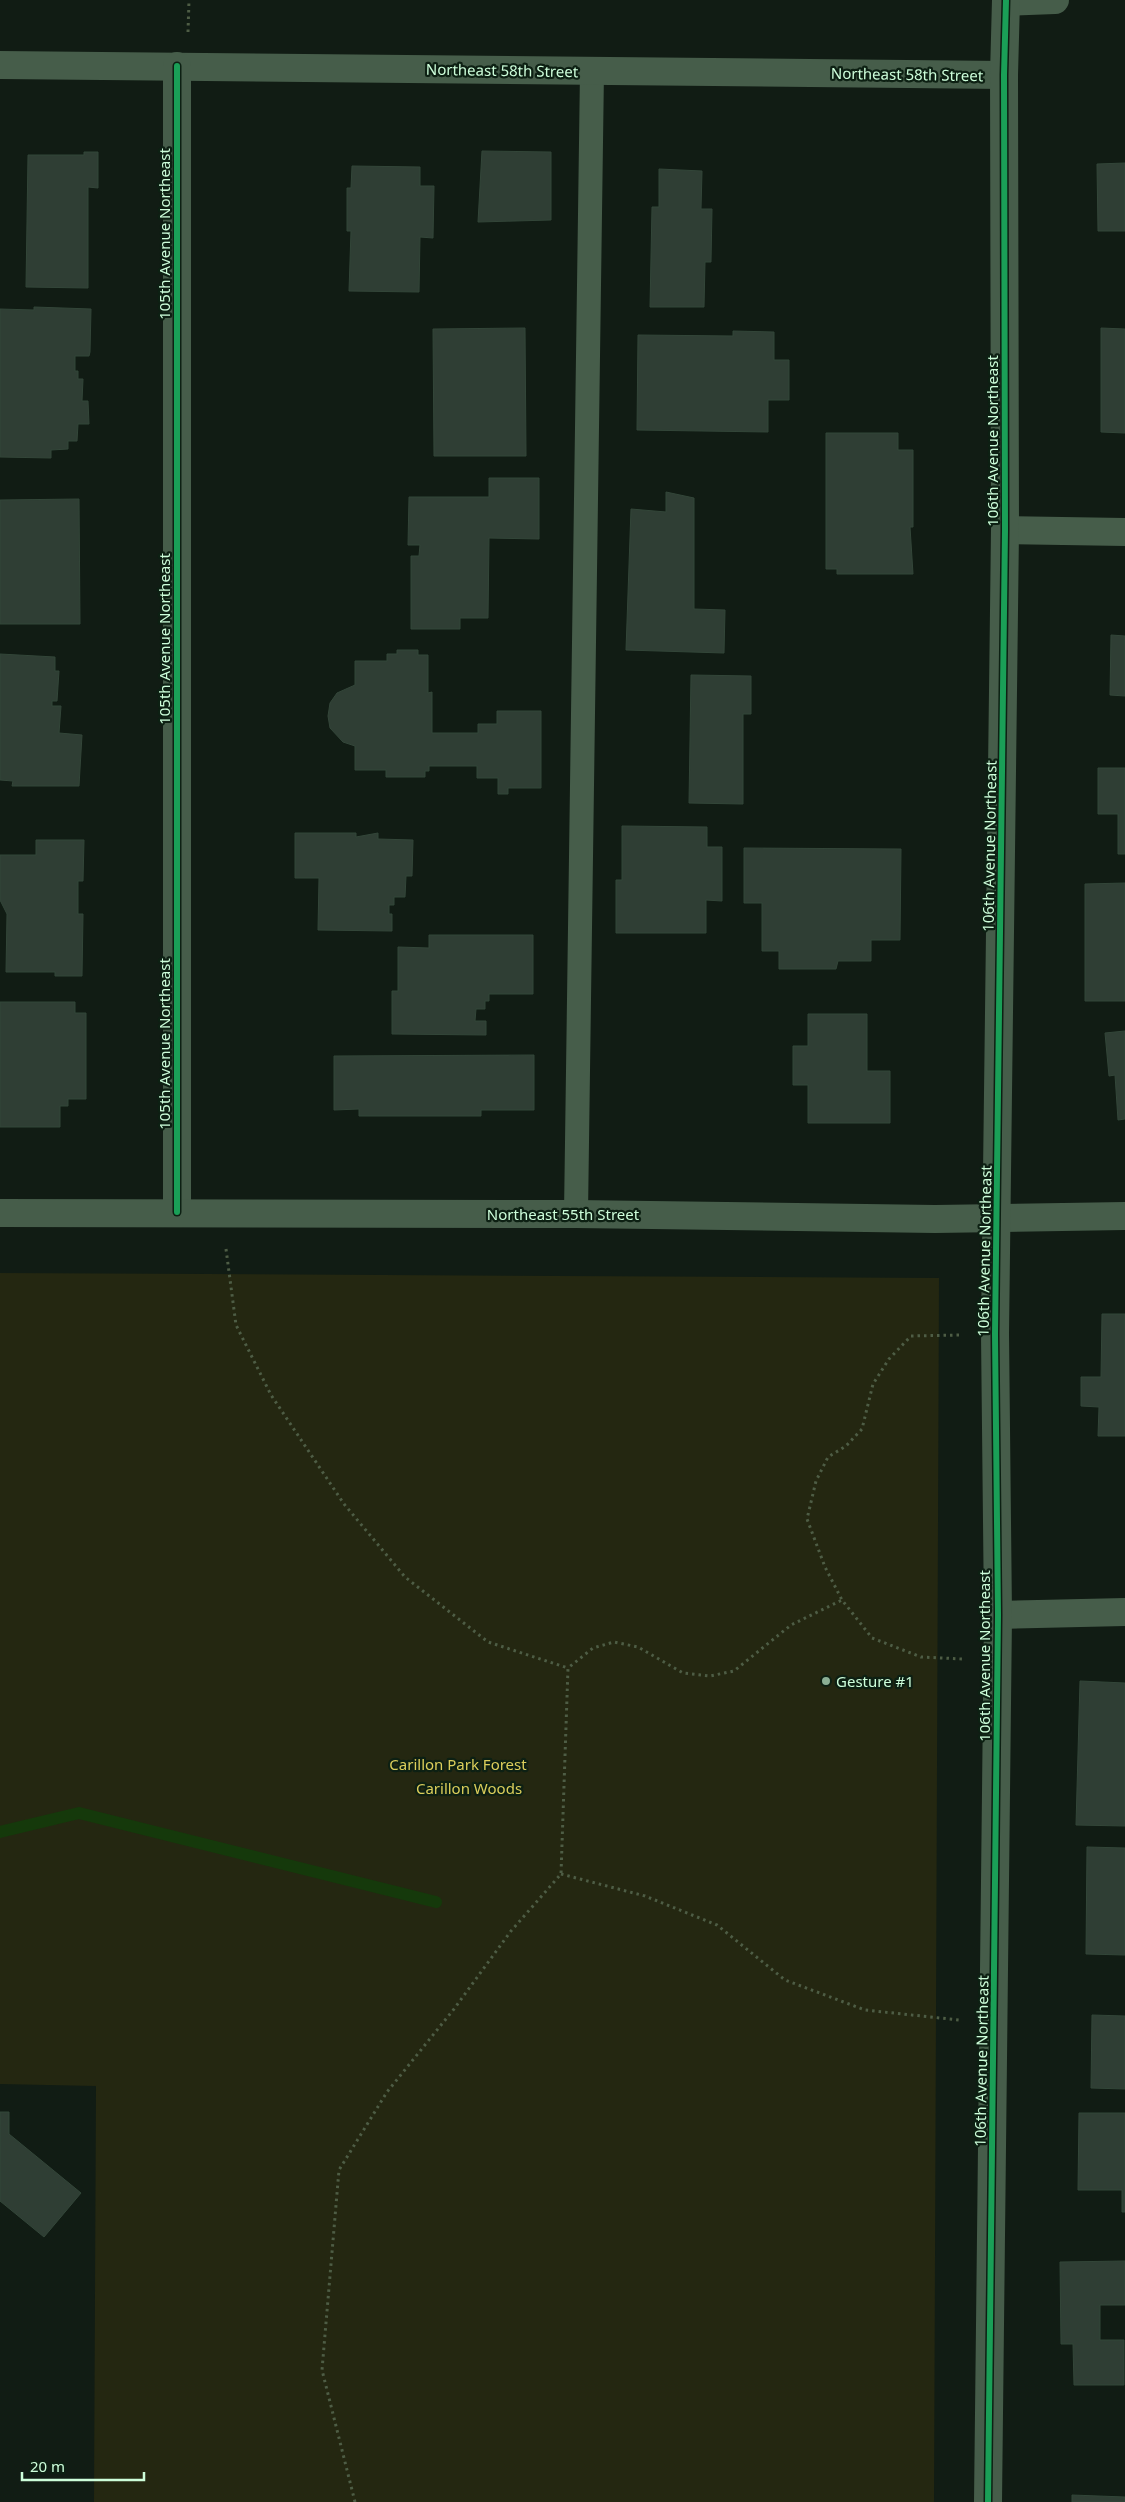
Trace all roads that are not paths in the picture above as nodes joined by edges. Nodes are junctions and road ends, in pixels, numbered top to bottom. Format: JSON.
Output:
{"nodes":[{"id":1,"x":1055,"y":0,"type":"edge"},
{"id":2,"x":1006,"y":1,"type":"edge"},
{"id":3,"x":0,"y":65,"type":"edge"},
{"id":4,"x":177,"y":66,"type":"junction"},
{"id":5,"x":592,"y":71,"type":"junction"},
{"id":6,"x":1004,"y":75,"type":"junction"},
{"id":7,"x":1005,"y":530,"type":"junction"},
{"id":8,"x":1125,"y":532,"type":"edge"},
{"id":9,"x":177,"y":1212,"type":"junction"},
{"id":10,"x":0,"y":1213,"type":"edge"},
{"id":11,"x":576,"y":1214,"type":"junction"},
{"id":12,"x":997,"y":1216,"type":"junction"},
{"id":13,"x":1125,"y":1216,"type":"edge"},
{"id":14,"x":1125,"y":1612,"type":"edge"},
{"id":15,"x":998,"y":1614,"type":"junction"},
{"id":16,"x":988,"y":2502,"type":"edge"}],
"edges":[{"from":1,"to":2,"type":"street"},
{"from":2,"to":6,"type":"street","name":"106th Avenue Northeast"},
{"from":3,"to":4,"type":"street","name":"Northeast 58th Street"},
{"from":4,"to":5,"type":"street","name":"Northeast 58th Street"},
{"from":4,"to":9,"type":"street","name":"105th Avenue Northeast"},
{"from":5,"to":6,"type":"street","name":"Northeast 58th Street"},
{"from":5,"to":11,"type":"lane"},
{"from":6,"to":7,"type":"street","name":"106th Avenue Northeast"},
{"from":7,"to":8,"type":"street"},
{"from":7,"to":12,"type":"street","name":"106th Avenue Northeast"},
{"from":9,"to":10,"type":"street","name":"Northeast 55th Street"},
{"from":9,"to":11,"type":"street","name":"Northeast 55th Street"},
{"from":11,"to":12,"type":"street","name":"Northeast 55th Street"},
{"from":12,"to":13,"type":"street","name":"Northeast 55th Street"},
{"from":12,"to":15,"type":"street","name":"106th Avenue Northeast"},
{"from":14,"to":15,"type":"street"},
{"from":15,"to":16,"type":"street","name":"106th Avenue Northeast"}]}
